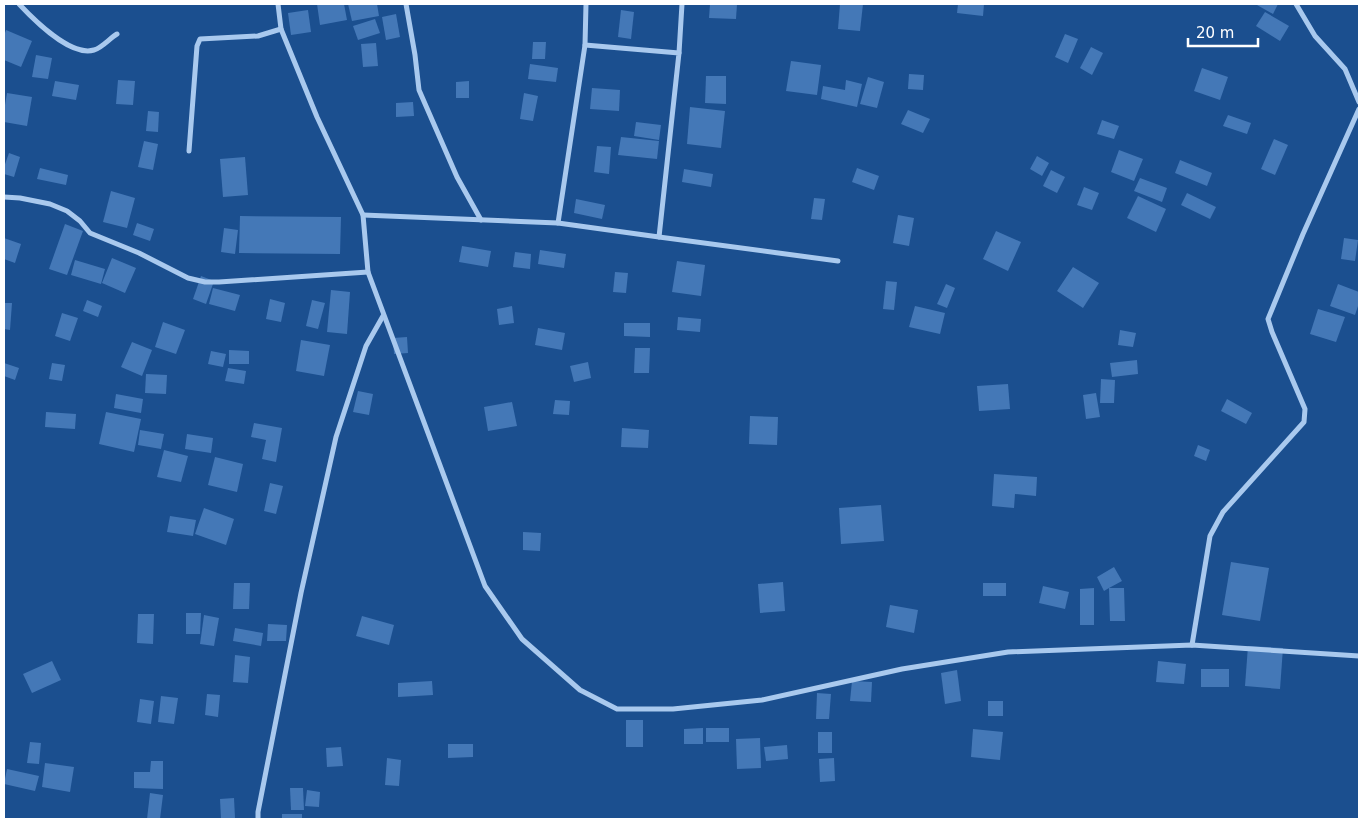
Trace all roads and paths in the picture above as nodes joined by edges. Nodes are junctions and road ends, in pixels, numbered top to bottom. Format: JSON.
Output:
{"nodes":[{"id":1,"x":19,"y":4,"type":"edge"},
{"id":2,"x":278,"y":4,"type":"edge"},
{"id":3,"x":406,"y":4,"type":"edge"},
{"id":4,"x":586,"y":4,"type":"edge"},
{"id":5,"x":682,"y":4,"type":"edge"},
{"id":6,"x":1296,"y":4,"type":"edge"},
{"id":7,"x":282,"y":29,"type":"junction"},
{"id":8,"x":117,"y":34,"type":"dead end"},
{"id":9,"x":585,"y":45,"type":"junction"},
{"id":10,"x":679,"y":53,"type":"junction"},
{"id":11,"x":1359,"y":102,"type":"edge"},
{"id":12,"x":1359,"y":109,"type":"edge"},
{"id":13,"x":189,"y":151,"type":"dead end"},
{"id":14,"x":4,"y":197,"type":"edge"},
{"id":15,"x":363,"y":215,"type":"junction"},
{"id":16,"x":481,"y":220,"type":"junction"},
{"id":17,"x":558,"y":223,"type":"junction"},
{"id":18,"x":659,"y":237,"type":"junction"},
{"id":19,"x":838,"y":260,"type":"dead end"},
{"id":20,"x":368,"y":272,"type":"junction"},
{"id":21,"x":383,"y":316,"type":"junction"},
{"id":22,"x":1192,"y":645,"type":"junction"},
{"id":23,"x":1359,"y":656,"type":"edge"},
{"id":24,"x":258,"y":819,"type":"edge"}],
"edges":[{"from":1,"to":8,"type":"street"},
{"from":2,"to":7,"type":"street"},
{"from":3,"to":16,"type":"street"},
{"from":4,"to":9,"type":"street"},
{"from":5,"to":10,"type":"street"},
{"from":6,"to":11,"type":"street"},
{"from":7,"to":13,"type":"street"},
{"from":7,"to":15,"type":"street"},
{"from":9,"to":10,"type":"street"},
{"from":9,"to":17,"type":"street"},
{"from":10,"to":18,"type":"street"},
{"from":12,"to":22,"type":"street"},
{"from":14,"to":20,"type":"street"},
{"from":15,"to":16,"type":"street"},
{"from":15,"to":20,"type":"street"},
{"from":16,"to":17,"type":"street"},
{"from":17,"to":18,"type":"street"},
{"from":18,"to":19,"type":"street"},
{"from":20,"to":21,"type":"street"},
{"from":21,"to":22,"type":"street"},
{"from":21,"to":24,"type":"street"},
{"from":22,"to":23,"type":"street"}]}
